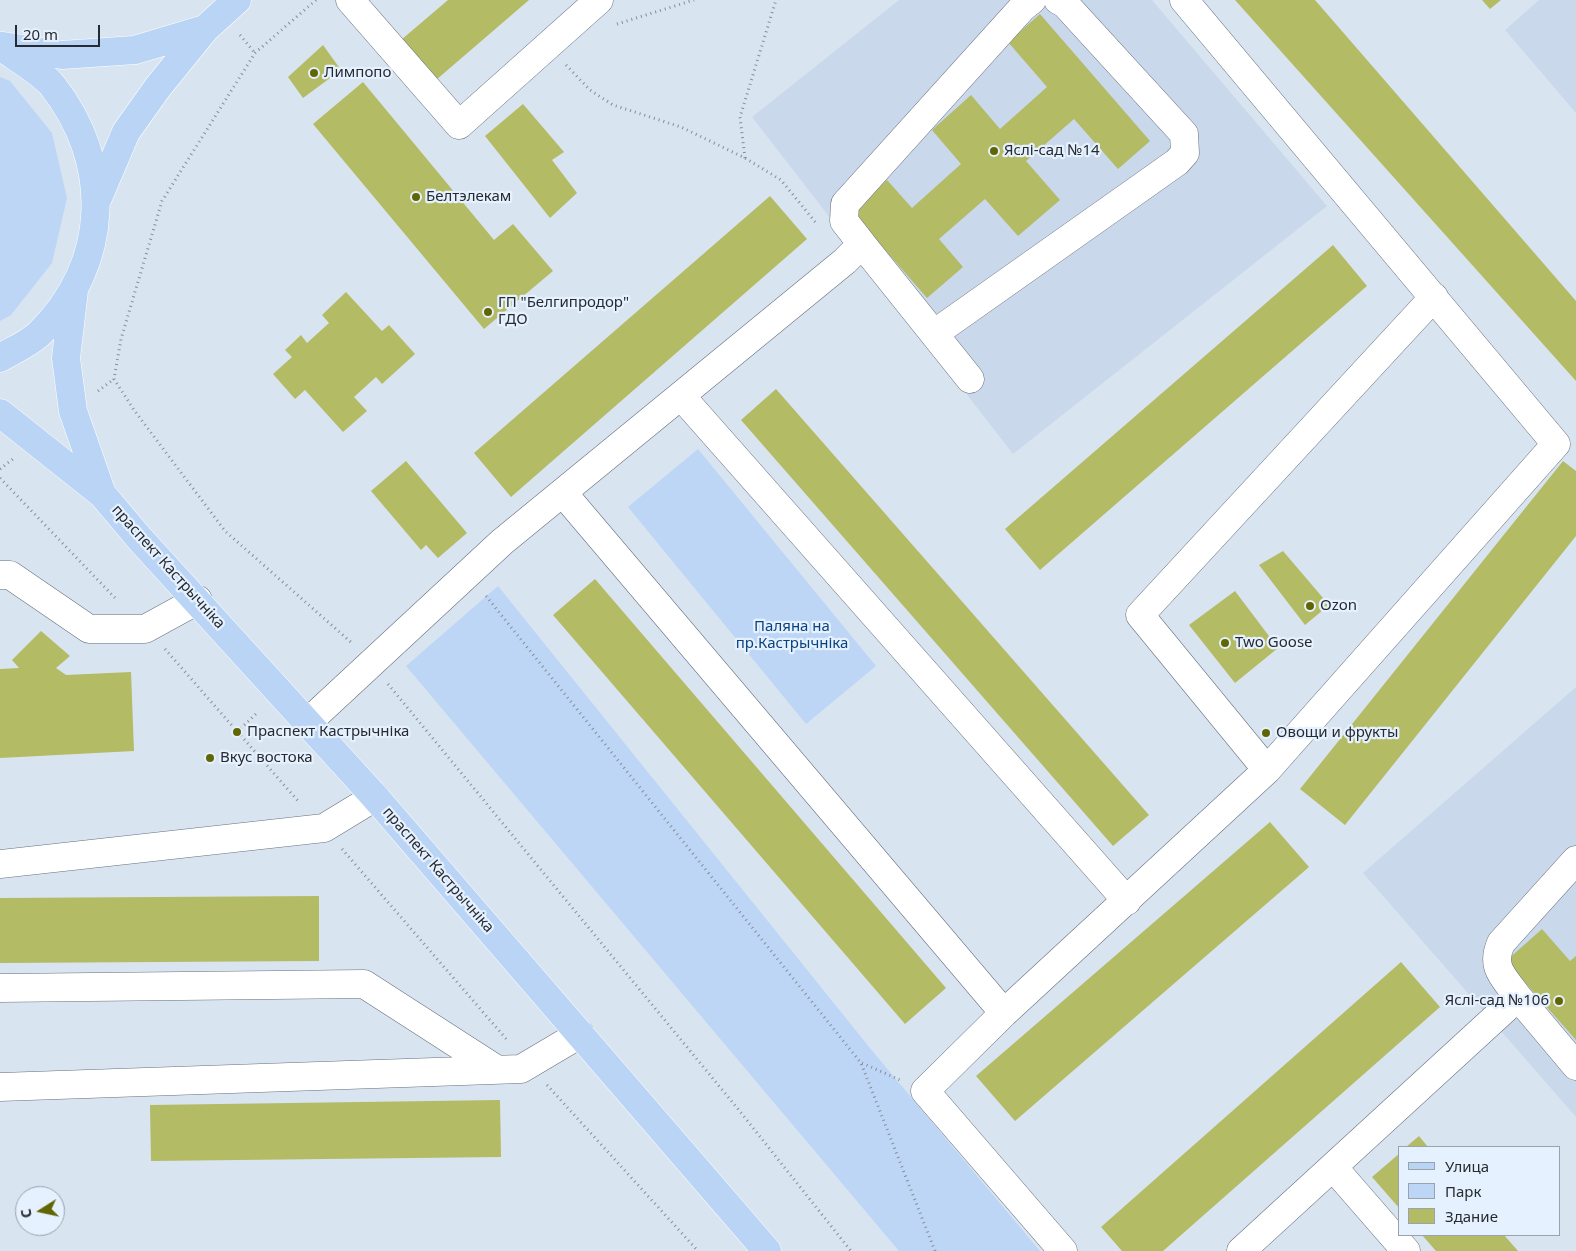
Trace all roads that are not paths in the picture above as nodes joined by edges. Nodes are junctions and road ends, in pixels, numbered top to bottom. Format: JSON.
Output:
{"nodes":[{"id":1,"x":237,"y":0,"type":"edge"},
{"id":2,"x":350,"y":0,"type":"edge"},
{"id":3,"x":599,"y":0,"type":"edge"},
{"id":4,"x":1032,"y":0,"type":"edge"},
{"id":5,"x":1058,"y":0,"type":"edge"},
{"id":6,"x":1184,"y":0,"type":"edge"},
{"id":7,"x":205,"y":28,"type":"junction"},
{"id":8,"x":0,"y":46,"type":"edge"},
{"id":9,"x":97,"y":200,"type":"junction"},
{"id":10,"x":862,"y":244,"type":"junction"},
{"id":11,"x":74,"y":290,"type":"junction"},
{"id":12,"x":1434,"y":297,"type":"junction"},
{"id":13,"x":934,"y":333,"type":"junction"},
{"id":14,"x":0,"y":358,"type":"edge"},
{"id":15,"x":970,"y":379,"type":"dead end"},
{"id":16,"x":681,"y":396,"type":"junction"},
{"id":17,"x":0,"y":413,"type":"edge"},
{"id":18,"x":562,"y":493,"type":"junction"},
{"id":19,"x":102,"y":494,"type":"junction"},
{"id":20,"x":0,"y":575,"type":"edge"},
{"id":21,"x":198,"y":600,"type":"junction"},
{"id":22,"x":307,"y":723,"type":"junction"},
{"id":23,"x":1267,"y":770,"type":"junction"},
{"id":24,"x":375,"y":797,"type":"junction"},
{"id":25,"x":1576,"y":860,"type":"edge"},
{"id":26,"x":0,"y":864,"type":"edge"},
{"id":27,"x":1127,"y":901,"type":"junction"},
{"id":28,"x":0,"y":988,"type":"edge"},
{"id":29,"x":1518,"y":998,"type":"junction"},
{"id":30,"x":1004,"y":1013,"type":"junction"},
{"id":31,"x":580,"y":1034,"type":"junction"},
{"id":32,"x":1576,"y":1066,"type":"edge"},
{"id":33,"x":496,"y":1069,"type":"junction"},
{"id":34,"x":0,"y":1087,"type":"edge"},
{"id":35,"x":1333,"y":1167,"type":"junction"},
{"id":36,"x":767,"y":1251,"type":"edge"},
{"id":37,"x":1063,"y":1251,"type":"edge"},
{"id":38,"x":1241,"y":1251,"type":"edge"},
{"id":39,"x":1406,"y":1251,"type":"edge"}],
"edges":[{"from":1,"to":7,"type":"main road"},
{"from":2,"to":3,"type":"lane"},
{"from":4,"to":10,"type":"lane"},
{"from":5,"to":13,"type":"lane"},
{"from":6,"to":12,"type":"lane"},
{"from":7,"to":8,"type":"main road"},
{"from":7,"to":9,"type":"main road"},
{"from":8,"to":9,"type":"main road"},
{"from":9,"to":11,"type":"main road"},
{"from":10,"to":13,"type":"lane"},
{"from":10,"to":16,"type":"lane"},
{"from":11,"to":14,"type":"main road"},
{"from":11,"to":19,"type":"main road","name":"праспект Кастрычніка"},
{"from":12,"to":23,"type":"lane"},
{"from":12,"to":23,"type":"lane"},
{"from":13,"to":15,"type":"lane"},
{"from":16,"to":18,"type":"lane"},
{"from":16,"to":27,"type":"lane"},
{"from":17,"to":19,"type":"main road","name":"праспект Кастрычніка"},
{"from":18,"to":22,"type":"lane"},
{"from":18,"to":30,"type":"lane"},
{"from":19,"to":21,"type":"main road","name":"праспект Кастрычніка"},
{"from":20,"to":21,"type":"lane"},
{"from":21,"to":22,"type":"main road","name":"праспект Кастрычніка"},
{"from":22,"to":24,"type":"main road","name":"праспект Кастрычніка"},
{"from":23,"to":27,"type":"lane"},
{"from":24,"to":26,"type":"lane"},
{"from":24,"to":31,"type":"main road","name":"праспект Кастрычніка"},
{"from":25,"to":29,"type":"lane"},
{"from":27,"to":30,"type":"lane"},
{"from":28,"to":33,"type":"lane"},
{"from":29,"to":32,"type":"lane"},
{"from":29,"to":35,"type":"lane"},
{"from":30,"to":37,"type":"lane"},
{"from":31,"to":33,"type":"lane"},
{"from":31,"to":36,"type":"main road","name":"праспект Кастрычніка"},
{"from":33,"to":34,"type":"lane"},
{"from":35,"to":38,"type":"lane"},
{"from":35,"to":39,"type":"lane"}]}
